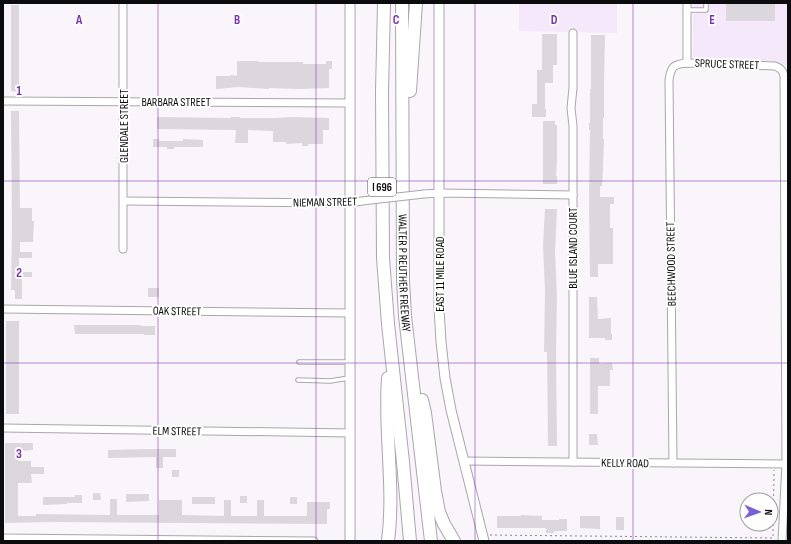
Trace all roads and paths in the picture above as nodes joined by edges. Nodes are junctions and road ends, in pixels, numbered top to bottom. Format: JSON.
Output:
{"nodes":[{"id":1,"x":123,"y":3,"type":"edge"},
{"id":2,"x":350,"y":3,"type":"edge"},
{"id":3,"x":376,"y":3,"type":"edge"},
{"id":4,"x":384,"y":3,"type":"edge"},
{"id":5,"x":402,"y":3,"type":"edge"},
{"id":6,"x":416,"y":3,"type":"edge"},
{"id":7,"x":439,"y":3,"type":"edge"},
{"id":8,"x":706,"y":3,"type":"edge"},
{"id":9,"x":687,"y":7,"type":"edge"},
{"id":10,"x":574,"y":34,"type":"dead end"},
{"id":11,"x":383,"y":62,"type":"junction"},
{"id":12,"x":686,"y":63,"type":"junction"},
{"id":13,"x":674,"y":66,"type":"joint"},
{"id":14,"x":3,"y":101,"type":"edge"},
{"id":15,"x":124,"y":102,"type":"junction"},
{"id":16,"x":350,"y":104,"type":"junction"},
{"id":17,"x":440,"y":193,"type":"junction"},
{"id":18,"x":573,"y":195,"type":"junction"},
{"id":19,"x":124,"y":201,"type":"junction"},
{"id":20,"x":350,"y":203,"type":"junction"},
{"id":21,"x":402,"y":234,"type":"junction"},
{"id":22,"x":123,"y":248,"type":"dead end"},
{"id":23,"x":3,"y":309,"type":"edge"},
{"id":24,"x":350,"y":313,"type":"junction"},
{"id":25,"x":390,"y":351,"type":"junction"},
{"id":26,"x":410,"y":356,"type":"junction"},
{"id":27,"x":299,"y":362,"type":"dead end"},
{"id":28,"x":350,"y":362,"type":"junction"},
{"id":29,"x":350,"y":378,"type":"junction"},
{"id":30,"x":298,"y":380,"type":"dead end"},
{"id":31,"x":3,"y":428,"type":"edge"},
{"id":32,"x":350,"y":433,"type":"junction"},
{"id":33,"x":464,"y":461,"type":"junction"},
{"id":34,"x":573,"y":462,"type":"junction"},
{"id":35,"x":673,"y":463,"type":"junction"},
{"id":36,"x":786,"y":464,"type":"junction"},
{"id":37,"x":774,"y":470,"type":"dead end"},
{"id":38,"x":786,"y":504,"type":"edge"},
{"id":39,"x":3,"y":538,"type":"edge"},
{"id":40,"x":487,"y":538,"type":"edge"},
{"id":41,"x":314,"y":541,"type":"edge"},
{"id":42,"x":350,"y":541,"type":"edge"},
{"id":43,"x":388,"y":541,"type":"edge"},
{"id":44,"x":410,"y":541,"type":"edge"},
{"id":45,"x":431,"y":541,"type":"edge"},
{"id":46,"x":454,"y":541,"type":"edge"},
{"id":47,"x":782,"y":541,"type":"edge"}],
"edges":[{"from":1,"to":15,"type":"street","name":"GLENDALE STREET"},
{"from":2,"to":16,"type":"main road"},
{"from":3,"to":11,"type":"highway"},
{"from":4,"to":11,"type":"highway","name":"WALTER P REUTHER FREEWAY","number":"I 696"},
{"from":5,"to":21,"type":"highway","name":"WALTER P REUTHER FREEWAY","number":"I 696"},
{"from":6,"to":21,"type":"highway"},
{"from":7,"to":17,"type":"main road","name":"EAST 11 MILE ROAD"},
{"from":8,"to":9,"type":"lane"},
{"from":9,"to":12,"type":"street"},
{"from":10,"to":18,"type":"street","name":"BLUE ISLAND COURT"},
{"from":11,"to":25,"type":"highway","name":"WALTER P REUTHER FREEWAY","number":"I 696"},
{"from":12,"to":13,"type":"street","name":"SPRUCE STREET"},
{"from":12,"to":36,"type":"street","name":"SPRUCE STREET"},
{"from":13,"to":35,"type":"street","name":"BEECHWOOD STREET"},
{"from":14,"to":15,"type":"street","name":"BARBARA STREET"},
{"from":15,"to":16,"type":"street","name":"BARBARA STREET"},
{"from":15,"to":19,"type":"street","name":"GLENDALE STREET"},
{"from":16,"to":20,"type":"main road"},
{"from":17,"to":18,"type":"street","name":"NIEMAN STREET"},
{"from":17,"to":20,"type":"street","name":"NIEMAN STREET","bridge":true},
{"from":17,"to":33,"type":"main road","name":"EAST 11 MILE ROAD"},
{"from":18,"to":34,"type":"street","name":"BLUE ISLAND COURT"},
{"from":19,"to":20,"type":"street","name":"NIEMAN STREET"},
{"from":19,"to":22,"type":"street","name":"GLENDALE STREET"},
{"from":20,"to":24,"type":"main road"},
{"from":21,"to":26,"type":"highway","name":"WALTER P REUTHER FREEWAY","number":"I 696"},
{"from":23,"to":24,"type":"street","name":"OAK STREET"},
{"from":24,"to":28,"type":"main road"},
{"from":25,"to":43,"type":"highway"},
{"from":25,"to":44,"type":"highway","name":"WALTER P REUTHER FREEWAY","number":"I 696"},
{"from":26,"to":45,"type":"highway","name":"WALTER P REUTHER FREEWAY","number":"I 696"},
{"from":26,"to":46,"type":"highway"},
{"from":27,"to":28,"type":"lane"},
{"from":28,"to":29,"type":"main road"},
{"from":29,"to":30,"type":"lane"},
{"from":29,"to":32,"type":"main road"},
{"from":31,"to":32,"type":"street","name":"ELM STREET"},
{"from":32,"to":42,"type":"main road"},
{"from":33,"to":34,"type":"street","name":"KELLY ROAD"},
{"from":33,"to":40,"type":"main road","name":"EAST 11 MILE ROAD"},
{"from":34,"to":35,"type":"street","name":"KELLY ROAD"},
{"from":35,"to":36,"type":"street","name":"KELLY ROAD"},
{"from":36,"to":38,"type":"street"},
{"from":37,"to":40,"type":"path"},
{"from":38,"to":47,"type":"street"},
{"from":39,"to":41,"type":"street"}]}
